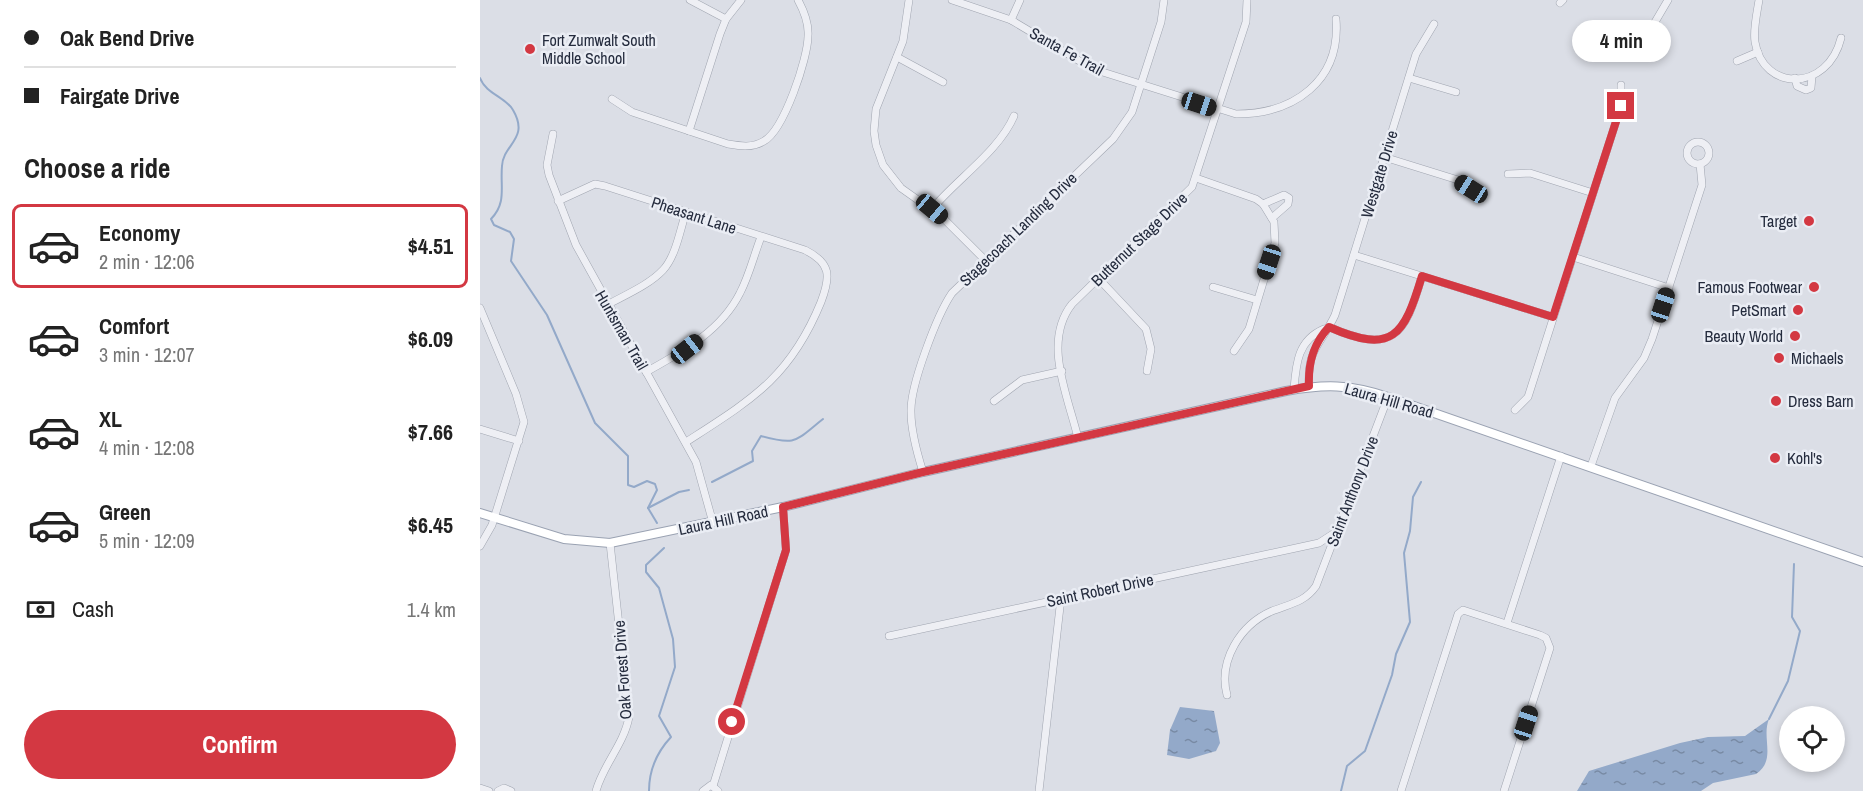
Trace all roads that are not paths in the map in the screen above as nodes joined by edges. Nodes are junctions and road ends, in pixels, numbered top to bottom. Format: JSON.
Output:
{"nodes":[{"id":1,"x":690,"y":0,"type":"edge"},
{"id":2,"x":741,"y":0,"type":"edge"},
{"id":3,"x":798,"y":0,"type":"edge"},
{"id":4,"x":909,"y":0,"type":"edge"},
{"id":5,"x":952,"y":0,"type":"edge"},
{"id":6,"x":1020,"y":0,"type":"edge"},
{"id":7,"x":1164,"y":0,"type":"edge"},
{"id":8,"x":1247,"y":0,"type":"edge"},
{"id":9,"x":1668,"y":0,"type":"edge"},
{"id":10,"x":1759,"y":0,"type":"edge"},
{"id":11,"x":726,"y":19,"type":"junction"},
{"id":12,"x":1336,"y":19,"type":"dead end"},
{"id":13,"x":1011,"y":20,"type":"junction"},
{"id":14,"x":1434,"y":24,"type":"dead end"},
{"id":15,"x":1648,"y":34,"type":"dead end"},
{"id":16,"x":1841,"y":38,"type":"dead end"},
{"id":17,"x":1758,"y":52,"type":"junction"},
{"id":18,"x":897,"y":57,"type":"junction"},
{"id":19,"x":1737,"y":61,"type":"dead end"},
{"id":20,"x":1812,"y":76,"type":"junction"},
{"id":21,"x":1410,"y":78,"type":"junction"},
{"id":22,"x":1795,"y":78,"type":"junction"},
{"id":23,"x":943,"y":82,"type":"dead end"},
{"id":24,"x":1140,"y":85,"type":"junction"},
{"id":25,"x":1621,"y":85,"type":"dead end"},
{"id":26,"x":1456,"y":92,"type":"dead end"},
{"id":27,"x":612,"y":99,"type":"dead end"},
{"id":28,"x":1218,"y":110,"type":"junction"},
{"id":29,"x":1014,"y":116,"type":"dead end"},
{"id":30,"x":689,"y":130,"type":"junction"},
{"id":31,"x":554,"y":134,"type":"dead end"},
{"id":32,"x":1384,"y":157,"type":"junction"},
{"id":33,"x":1700,"y":164,"type":"dead end"},
{"id":34,"x":1508,"y":174,"type":"dead end"},
{"id":35,"x":1196,"y":178,"type":"junction"},
{"id":36,"x":1471,"y":189,"type":"dead end"},
{"id":37,"x":1593,"y":193,"type":"junction"},
{"id":38,"x":558,"y":201,"type":"junction"},
{"id":39,"x":1263,"y":204,"type":"junction"},
{"id":40,"x":932,"y":209,"type":"junction"},
{"id":41,"x":686,"y":212,"type":"junction"},
{"id":42,"x":1272,"y":218,"type":"junction"},
{"id":43,"x":761,"y":237,"type":"junction"},
{"id":44,"x":1354,"y":255,"type":"junction"},
{"id":45,"x":1573,"y":257,"type":"junction"},
{"id":46,"x":985,"y":260,"type":"junction"},
{"id":47,"x":1422,"y":276,"type":"junction"},
{"id":48,"x":1099,"y":279,"type":"junction"},
{"id":49,"x":1213,"y":288,"type":"dead end"},
{"id":50,"x":1669,"y":288,"type":"junction"},
{"id":51,"x":1257,"y":300,"type":"junction"},
{"id":52,"x":607,"y":305,"type":"junction"},
{"id":53,"x":480,"y":308,"type":"edge"},
{"id":54,"x":1553,"y":317,"type":"junction"},
{"id":55,"x":483,"y":322,"type":"edge"},
{"id":56,"x":1329,"y":327,"type":"junction"},
{"id":57,"x":1234,"y":351,"type":"dead end"},
{"id":58,"x":1062,"y":371,"type":"junction"},
{"id":59,"x":1147,"y":371,"type":"dead end"},
{"id":60,"x":646,"y":372,"type":"junction"},
{"id":61,"x":1309,"y":386,"type":"junction"},
{"id":62,"x":1294,"y":389,"type":"junction"},
{"id":63,"x":1388,"y":397,"type":"junction"},
{"id":64,"x":994,"y":401,"type":"dead end"},
{"id":65,"x":1515,"y":410,"type":"dead end"},
{"id":66,"x":480,"y":429,"type":"edge"},
{"id":67,"x":1078,"y":438,"type":"junction"},
{"id":68,"x":519,"y":441,"type":"junction"},
{"id":69,"x":686,"y":442,"type":"junction"},
{"id":70,"x":1561,"y":456,"type":"junction"},
{"id":71,"x":1590,"y":466,"type":"junction"},
{"id":72,"x":923,"y":472,"type":"junction"},
{"id":73,"x":783,"y":507,"type":"junction"},
{"id":74,"x":480,"y":513,"type":"edge"},
{"id":75,"x":495,"y":518,"type":"junction"},
{"id":76,"x":713,"y":523,"type":"junction"},
{"id":77,"x":1336,"y":532,"type":"junction"},
{"id":78,"x":610,"y":543,"type":"junction"},
{"id":79,"x":1311,"y":545,"type":"junction"},
{"id":80,"x":480,"y":546,"type":"edge"},
{"id":81,"x":1863,"y":562,"type":"edge"},
{"id":82,"x":1324,"y":564,"type":"junction"},
{"id":83,"x":1061,"y":598,"type":"junction"},
{"id":84,"x":1507,"y":623,"type":"junction"},
{"id":85,"x":889,"y":636,"type":"dead end"},
{"id":86,"x":1227,"y":695,"type":"dead end"},
{"id":87,"x":480,"y":788,"type":"edge"},
{"id":88,"x":715,"y":788,"type":"edge"},
{"id":89,"x":489,"y":791,"type":"edge"},
{"id":90,"x":498,"y":791,"type":"edge"},
{"id":91,"x":511,"y":791,"type":"edge"},
{"id":92,"x":596,"y":791,"type":"edge"},
{"id":93,"x":703,"y":791,"type":"edge"},
{"id":94,"x":1040,"y":791,"type":"edge"},
{"id":95,"x":1401,"y":791,"type":"edge"},
{"id":96,"x":1504,"y":791,"type":"edge"}],
"edges":[{"from":1,"to":11,"type":"street"},
{"from":2,"to":11,"type":"street"},
{"from":3,"to":30,"type":"street"},
{"from":4,"to":18,"type":"street"},
{"from":5,"to":13,"type":"street","name":"Santa Fe Trail"},
{"from":6,"to":13,"type":"street"},
{"from":7,"to":24,"type":"street","name":"Stagecoach Landing Drive"},
{"from":8,"to":28,"type":"street","name":"Butternut Stage Drive"},
{"from":9,"to":15,"type":"street"},
{"from":10,"to":17,"type":"street"},
{"from":11,"to":30,"type":"street"},
{"from":12,"to":28,"type":"street","name":"Santa Fe Trail"},
{"from":13,"to":24,"type":"street","name":"Santa Fe Trail"},
{"from":14,"to":21,"type":"street","name":"Westgate Drive"},
{"from":16,"to":20,"type":"street"},
{"from":17,"to":19,"type":"street"},
{"from":17,"to":22,"type":"street"},
{"from":18,"to":23,"type":"street"},
{"from":18,"to":40,"type":"street"},
{"from":20,"to":22,"type":"street"},
{"from":20,"to":22,"type":"street"},
{"from":21,"to":26,"type":"street"},
{"from":21,"to":32,"type":"street","name":"Westgate Drive"},
{"from":24,"to":28,"type":"street","name":"Santa Fe Trail"},
{"from":24,"to":46,"type":"street","name":"Stagecoach Landing Drive"},
{"from":25,"to":37,"type":"street"},
{"from":27,"to":30,"type":"street"},
{"from":28,"to":35,"type":"street","name":"Butternut Stage Drive"},
{"from":29,"to":40,"type":"street"},
{"from":31,"to":38,"type":"street","name":"Huntsman Trail"},
{"from":32,"to":36,"type":"street"},
{"from":32,"to":44,"type":"street","name":"Westgate Drive"},
{"from":33,"to":50,"type":"street"},
{"from":34,"to":37,"type":"street"},
{"from":35,"to":39,"type":"street"},
{"from":35,"to":48,"type":"street","name":"Butternut Stage Drive"},
{"from":37,"to":45,"type":"street"},
{"from":38,"to":41,"type":"street","name":"Pheasant Lane"},
{"from":38,"to":52,"type":"street","name":"Huntsman Trail"},
{"from":39,"to":42,"type":"street"},
{"from":39,"to":42,"type":"street"},
{"from":40,"to":46,"type":"street"},
{"from":41,"to":43,"type":"street","name":"Pheasant Lane"},
{"from":41,"to":52,"type":"street"},
{"from":42,"to":51,"type":"street"},
{"from":43,"to":60,"type":"street"},
{"from":43,"to":69,"type":"street","name":"Pheasant Lane"},
{"from":44,"to":47,"type":"street"},
{"from":44,"to":56,"type":"street","name":"Westgate Drive"},
{"from":45,"to":50,"type":"street"},
{"from":45,"to":54,"type":"street"},
{"from":46,"to":72,"type":"street","name":"Stagecoach Landing Drive"},
{"from":47,"to":54,"type":"street"},
{"from":47,"to":56,"type":"street"},
{"from":48,"to":58,"type":"street","name":"Butternut Stage Drive"},
{"from":48,"to":59,"type":"street"},
{"from":49,"to":51,"type":"street"},
{"from":50,"to":71,"type":"street"},
{"from":51,"to":57,"type":"street"},
{"from":52,"to":60,"type":"street","name":"Huntsman Trail"},
{"from":53,"to":55,"type":"street"},
{"from":54,"to":65,"type":"street"},
{"from":55,"to":68,"type":"street"},
{"from":56,"to":61,"type":"street","name":"Westgate Drive"},
{"from":56,"to":62,"type":"street"},
{"from":58,"to":64,"type":"street"},
{"from":58,"to":67,"type":"street","name":"Butternut Stage Drive"},
{"from":60,"to":69,"type":"street","name":"Huntsman Trail"},
{"from":61,"to":62,"type":"main road","name":"Laura Hill Road"},
{"from":61,"to":63,"type":"main road","name":"Laura Hill Road"},
{"from":62,"to":67,"type":"main road","name":"Laura Hill Road"},
{"from":63,"to":70,"type":"main road","name":"Laura Hill Road"},
{"from":63,"to":77,"type":"street","name":"Saint Anthony Drive"},
{"from":66,"to":68,"type":"street"},
{"from":67,"to":72,"type":"main road","name":"Laura Hill Road"},
{"from":68,"to":75,"type":"street"},
{"from":69,"to":76,"type":"street","name":"Huntsman Trail"},
{"from":70,"to":71,"type":"main road","name":"Laura Hill Road"},
{"from":70,"to":84,"type":"street"},
{"from":71,"to":81,"type":"main road","name":"Laura Hill Road"},
{"from":72,"to":73,"type":"main road","name":"Laura Hill Road"},
{"from":73,"to":76,"type":"main road","name":"Laura Hill Road"},
{"from":73,"to":88,"type":"street"},
{"from":74,"to":75,"type":"main road","name":"Laura Hill Road"},
{"from":75,"to":78,"type":"main road","name":"Laura Hill Road"},
{"from":75,"to":80,"type":"street"},
{"from":76,"to":78,"type":"main road","name":"Laura Hill Road"},
{"from":77,"to":79,"type":"street","name":"Saint Robert Drive"},
{"from":77,"to":82,"type":"street","name":"Saint Anthony Drive"},
{"from":78,"to":92,"type":"street","name":"Oak Forest Drive"},
{"from":79,"to":82,"type":"street"},
{"from":79,"to":83,"type":"street","name":"Saint Robert Drive"},
{"from":82,"to":86,"type":"street","name":"Saint Anthony Drive"},
{"from":83,"to":85,"type":"street","name":"Saint Robert Drive"},
{"from":83,"to":94,"type":"street"},
{"from":84,"to":95,"type":"street"},
{"from":84,"to":96,"type":"street"},
{"from":87,"to":89,"type":"street"},
{"from":88,"to":93,"type":"street"},
{"from":90,"to":91,"type":"street"}]}
